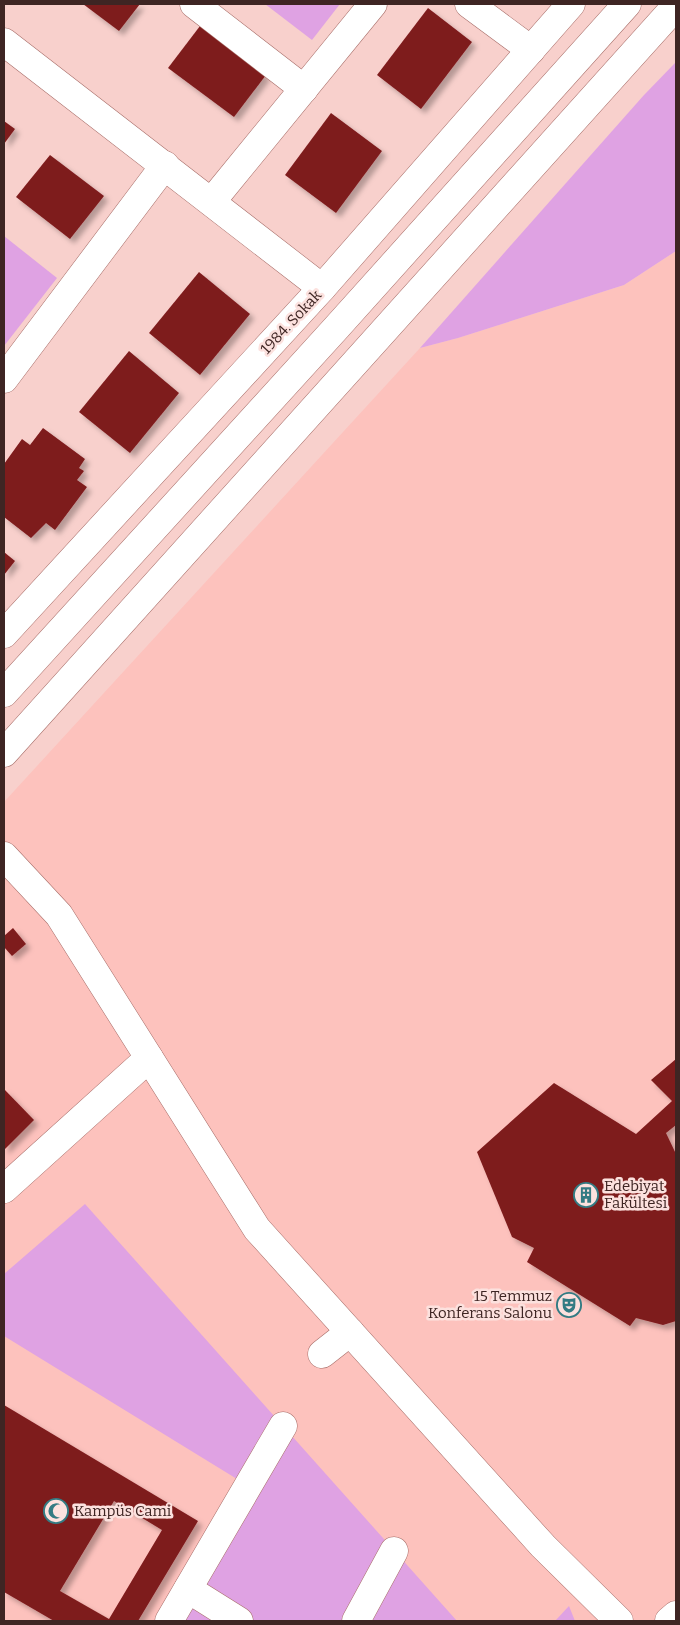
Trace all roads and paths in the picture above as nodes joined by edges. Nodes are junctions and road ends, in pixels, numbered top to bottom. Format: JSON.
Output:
{"nodes":[{"id":1,"x":194,"y":4,"type":"edge"},
{"id":2,"x":372,"y":4,"type":"edge"},
{"id":3,"x":469,"y":4,"type":"edge"},
{"id":4,"x":572,"y":4,"type":"edge"},
{"id":5,"x":627,"y":4,"type":"edge"},
{"id":6,"x":676,"y":6,"type":"edge"},
{"id":7,"x":4,"y":42,"type":"edge"},
{"id":8,"x":531,"y":50,"type":"junction"},
{"id":9,"x":304,"y":89,"type":"junction"},
{"id":10,"x":165,"y":165,"type":"junction"},
{"id":11,"x":212,"y":202,"type":"junction"},
{"id":12,"x":322,"y":288,"type":"junction"},
{"id":13,"x":4,"y":379,"type":"edge"},
{"id":14,"x":4,"y":634,"type":"edge"},
{"id":15,"x":4,"y":693,"type":"edge"},
{"id":16,"x":4,"y":753,"type":"edge"},
{"id":17,"x":4,"y":856,"type":"edge"},
{"id":18,"x":149,"y":1058,"type":"junction"},
{"id":19,"x":4,"y":1189,"type":"edge"},
{"id":20,"x":350,"y":1332,"type":"junction"},
{"id":21,"x":322,"y":1354,"type":"dead end"},
{"id":22,"x":283,"y":1426,"type":"dead end"},
{"id":23,"x":394,"y":1551,"type":"dead end"},
{"id":24,"x":188,"y":1589,"type":"junction"},
{"id":25,"x":676,"y":1615,"type":"edge"},
{"id":26,"x":169,"y":1621,"type":"edge"},
{"id":27,"x":239,"y":1621,"type":"edge"},
{"id":28,"x":356,"y":1621,"type":"edge"},
{"id":29,"x":618,"y":1621,"type":"edge"},
{"id":30,"x":669,"y":1621,"type":"edge"}],
"edges":[{"from":1,"to":9,"type":"main road"},
{"from":2,"to":9,"type":"main road"},
{"from":3,"to":8,"type":"main road"},
{"from":4,"to":8,"type":"main road","name":"1984. Sokak"},
{"from":5,"to":15,"type":"main road"},
{"from":6,"to":16,"type":"main road"},
{"from":7,"to":10,"type":"main road"},
{"from":8,"to":12,"type":"main road","name":"1984. Sokak"},
{"from":9,"to":11,"type":"main road"},
{"from":10,"to":11,"type":"main road"},
{"from":10,"to":13,"type":"main road"},
{"from":11,"to":12,"type":"main road"},
{"from":12,"to":14,"type":"main road","name":"1984. Sokak"},
{"from":17,"to":18,"type":"main road"},
{"from":18,"to":19,"type":"main road"},
{"from":18,"to":20,"type":"main road"},
{"from":20,"to":21,"type":"main road"},
{"from":20,"to":29,"type":"main road"},
{"from":22,"to":24,"type":"main road"},
{"from":23,"to":28,"type":"main road"},
{"from":24,"to":26,"type":"main road"},
{"from":24,"to":27,"type":"main road"},
{"from":25,"to":30,"type":"main road"}]}
